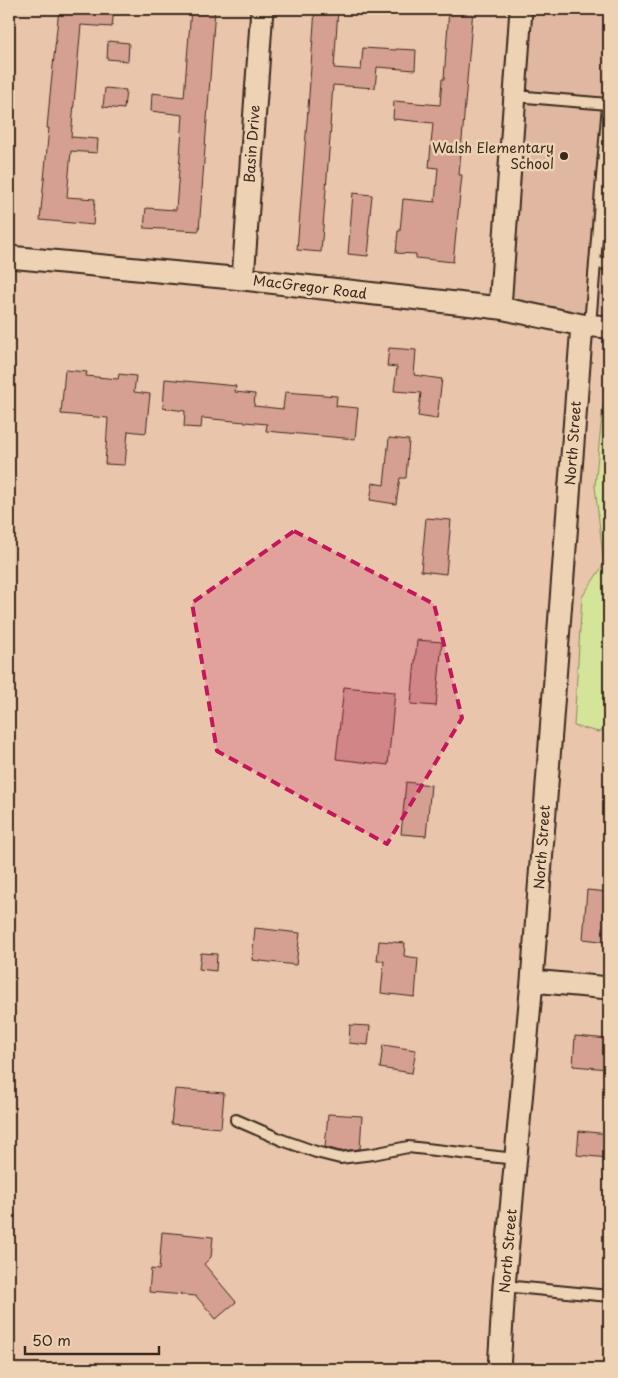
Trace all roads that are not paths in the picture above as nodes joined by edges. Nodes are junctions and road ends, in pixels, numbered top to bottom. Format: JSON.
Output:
{"nodes":[{"id":1,"x":262,"y":9,"type":"edge"},
{"id":2,"x":521,"y":9,"type":"edge"},
{"id":3,"x":515,"y":96,"type":"junction"},
{"id":4,"x":9,"y":257,"type":"edge"},
{"id":5,"x":594,"y":263,"type":"junction"},
{"id":6,"x":609,"y":264,"type":"edge"},
{"id":7,"x":243,"y":279,"type":"junction"},
{"id":8,"x":500,"y":308,"type":"junction"},
{"id":9,"x":594,"y":326,"type":"edge"},
{"id":10,"x":532,"y":981,"type":"junction"},
{"id":11,"x":609,"y":988,"type":"edge"},
{"id":12,"x":236,"y":1120,"type":"dead end"},
{"id":13,"x":516,"y":1159,"type":"junction"},
{"id":14,"x":504,"y":1286,"type":"junction"},
{"id":15,"x":609,"y":1296,"type":"edge"},
{"id":16,"x":499,"y":1369,"type":"edge"}],
"edges":[{"from":1,"to":7,"type":"street","name":"Basin Drive"},
{"from":2,"to":3,"type":"street"},
{"from":3,"to":5,"type":"lane"},
{"from":3,"to":8,"type":"street"},
{"from":4,"to":7,"type":"street","name":"MacGregor Road"},
{"from":5,"to":6,"type":"lane"},
{"from":5,"to":9,"type":"lane"},
{"from":7,"to":8,"type":"street","name":"MacGregor Road"},
{"from":8,"to":9,"type":"street","name":"MacGregor Road"},
{"from":9,"to":10,"type":"street","name":"North Street"},
{"from":10,"to":11,"type":"street"},
{"from":10,"to":13,"type":"street","name":"North Street"},
{"from":12,"to":13,"type":"lane"},
{"from":13,"to":14,"type":"street","name":"North Street"},
{"from":14,"to":15,"type":"lane"},
{"from":14,"to":16,"type":"street","name":"North Street"}]}
